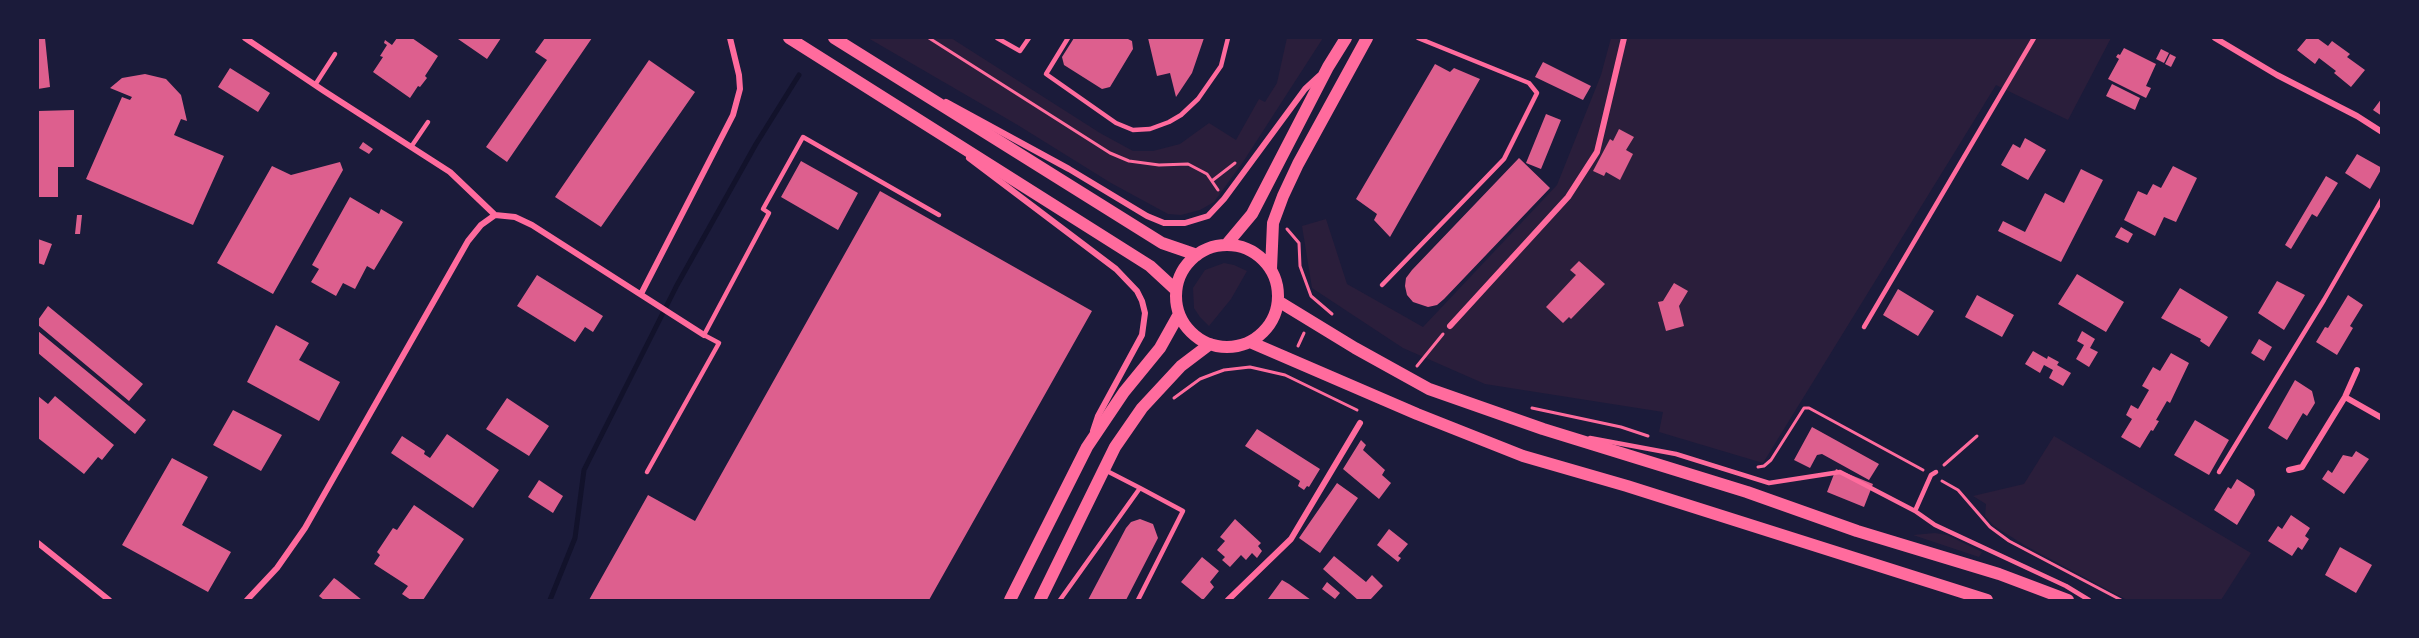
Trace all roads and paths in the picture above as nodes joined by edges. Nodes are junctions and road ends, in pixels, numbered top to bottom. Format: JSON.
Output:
{"nodes":[{"id":1,"x":245,"y":38,"type":"edge"},
{"id":2,"x":730,"y":38,"type":"edge"},
{"id":3,"x":789,"y":38,"type":"edge"},
{"id":4,"x":834,"y":38,"type":"edge"},
{"id":5,"x":929,"y":38,"type":"edge"},
{"id":6,"x":997,"y":38,"type":"edge"},
{"id":7,"x":1029,"y":38,"type":"edge"},
{"id":8,"x":1068,"y":38,"type":"edge"},
{"id":9,"x":1228,"y":38,"type":"edge"},
{"id":10,"x":1346,"y":38,"type":"edge"},
{"id":11,"x":1367,"y":38,"type":"edge"},
{"id":12,"x":1418,"y":38,"type":"edge"},
{"id":13,"x":1624,"y":38,"type":"edge"},
{"id":14,"x":2034,"y":38,"type":"edge"},
{"id":15,"x":2215,"y":38,"type":"edge"},
{"id":16,"x":335,"y":54,"type":"dead end"},
{"id":17,"x":867,"y":58,"type":"junction"},
{"id":18,"x":1328,"y":67,"type":"junction"},
{"id":19,"x":315,"y":85,"type":"junction"},
{"id":20,"x":904,"y":110,"type":"junction"},
{"id":21,"x":428,"y":122,"type":"dead end"},
{"id":22,"x":2382,"y":132,"type":"edge"},
{"id":23,"x":411,"y":147,"type":"junction"},
{"id":24,"x":1224,"y":199,"type":"junction"},
{"id":25,"x":2382,"y":199,"type":"edge"},
{"id":26,"x":495,"y":215,"type":"junction"},
{"id":27,"x":939,"y":215,"type":"dead end"},
{"id":28,"x":1273,"y":223,"type":"junction"},
{"id":29,"x":1226,"y":245,"type":"junction"},
{"id":30,"x":1197,"y":255,"type":"junction"},
{"id":31,"x":1271,"y":269,"type":"junction"},
{"id":32,"x":1382,"y":285,"type":"dead end"},
{"id":33,"x":1176,"y":290,"type":"junction"},
{"id":34,"x":641,"y":294,"type":"junction"},
{"id":35,"x":1278,"y":301,"type":"junction"},
{"id":36,"x":1179,"y":314,"type":"junction"},
{"id":37,"x":1334,"y":316,"type":"dead end"},
{"id":38,"x":1310,"y":321,"type":"junction"},
{"id":39,"x":1450,"y":326,"type":"joint"},
{"id":40,"x":1864,"y":327,"type":"dead end"},
{"id":41,"x":704,"y":335,"type":"junction"},
{"id":42,"x":1250,"y":342,"type":"junction"},
{"id":43,"x":1210,"y":344,"type":"junction"},
{"id":44,"x":1292,"y":359,"type":"junction"},
{"id":45,"x":1427,"y":370,"type":"dead end"},
{"id":46,"x":2357,"y":370,"type":"dead end"},
{"id":47,"x":1285,"y":375,"type":"junction"},
{"id":48,"x":2345,"y":397,"type":"junction"},
{"id":49,"x":1169,"y":402,"type":"dead end"},
{"id":50,"x":1527,"y":406,"type":"dead end"},
{"id":51,"x":2382,"y":418,"type":"edge"},
{"id":52,"x":1360,"y":423,"type":"joint"},
{"id":53,"x":1543,"y":429,"type":"junction"},
{"id":54,"x":1977,"y":435,"type":"dead end"},
{"id":55,"x":1654,"y":438,"type":"dead end"},
{"id":56,"x":1087,"y":447,"type":"junction"},
{"id":57,"x":1753,"y":469,"type":"dead end"},
{"id":58,"x":1105,"y":470,"type":"junction"},
{"id":59,"x":2289,"y":470,"type":"dead end"},
{"id":60,"x":647,"y":472,"type":"dead end"},
{"id":61,"x":2218,"y":472,"type":"dead end"},
{"id":62,"x":1934,"y":474,"type":"junction"},
{"id":63,"x":1140,"y":488,"type":"junction"},
{"id":64,"x":1915,"y":511,"type":"junction"},
{"id":65,"x":38,"y":543,"type":"edge"},
{"id":66,"x":109,"y":600,"type":"edge"},
{"id":67,"x":247,"y":600,"type":"edge"},
{"id":68,"x":1010,"y":600,"type":"edge"},
{"id":69,"x":1040,"y":600,"type":"edge"},
{"id":70,"x":1060,"y":600,"type":"edge"},
{"id":71,"x":1138,"y":600,"type":"edge"},
{"id":72,"x":1228,"y":600,"type":"edge"},
{"id":73,"x":1987,"y":600,"type":"edge"},
{"id":74,"x":2068,"y":600,"type":"edge"},
{"id":75,"x":2089,"y":600,"type":"edge"},
{"id":76,"x":2121,"y":600,"type":"edge"}],
"edges":[{"from":1,"to":19,"type":"street"},
{"from":2,"to":34,"type":"street"},
{"from":3,"to":20,"type":"main road"},
{"from":4,"to":17,"type":"main road"},
{"from":5,"to":24,"type":"path"},
{"from":6,"to":7,"type":"lane"},
{"from":8,"to":9,"type":"lane"},
{"from":10,"to":18,"type":"main road"},
{"from":11,"to":28,"type":"main road"},
{"from":12,"to":32,"type":"lane"},
{"from":13,"to":39,"type":"street"},
{"from":14,"to":40,"type":"lane"},
{"from":15,"to":22,"type":"street"},
{"from":16,"to":19,"type":"lane"},
{"from":17,"to":24,"type":"street"},
{"from":17,"to":30,"type":"main road"},
{"from":18,"to":24,"type":"street"},
{"from":18,"to":29,"type":"main road"},
{"from":19,"to":23,"type":"street"},
{"from":20,"to":33,"type":"main road"},
{"from":20,"to":56,"type":"street"},
{"from":21,"to":23,"type":"lane"},
{"from":23,"to":26,"type":"street"},
{"from":25,"to":61,"type":"lane"},
{"from":26,"to":34,"type":"street"},
{"from":26,"to":67,"type":"street"},
{"from":27,"to":41,"type":"lane"},
{"from":28,"to":31,"type":"main road"},
{"from":28,"to":37,"type":"path"},
{"from":29,"to":30,"type":"main road"},
{"from":29,"to":31,"type":"main road"},
{"from":30,"to":33,"type":"main road"},
{"from":31,"to":35,"type":"main road"},
{"from":33,"to":36,"type":"main road"},
{"from":34,"to":41,"type":"street"},
{"from":35,"to":38,"type":"main road"},
{"from":35,"to":42,"type":"main road"},
{"from":36,"to":43,"type":"main road"},
{"from":36,"to":56,"type":"main road"},
{"from":38,"to":44,"type":"path"},
{"from":38,"to":53,"type":"main road"},
{"from":39,"to":45,"type":"path"},
{"from":41,"to":60,"type":"lane"},
{"from":42,"to":43,"type":"main road"},
{"from":42,"to":44,"type":"main road"},
{"from":43,"to":58,"type":"main road"},
{"from":44,"to":47,"type":"path"},
{"from":44,"to":73,"type":"main road"},
{"from":46,"to":48,"type":"street"},
{"from":47,"to":49,"type":"path"},
{"from":47,"to":52,"type":"path"},
{"from":48,"to":51,"type":"street"},
{"from":48,"to":59,"type":"street"},
{"from":50,"to":55,"type":"path"},
{"from":52,"to":72,"type":"street"},
{"from":53,"to":64,"type":"lane"},
{"from":53,"to":74,"type":"main road"},
{"from":54,"to":62,"type":"path"},
{"from":56,"to":68,"type":"main road"},
{"from":57,"to":62,"type":"path"},
{"from":58,"to":63,"type":"lane"},
{"from":58,"to":69,"type":"main road"},
{"from":62,"to":64,"type":"lane"},
{"from":62,"to":76,"type":"path"},
{"from":63,"to":70,"type":"lane"},
{"from":63,"to":71,"type":"lane"},
{"from":64,"to":75,"type":"lane"},
{"from":65,"to":66,"type":"street"}]}
